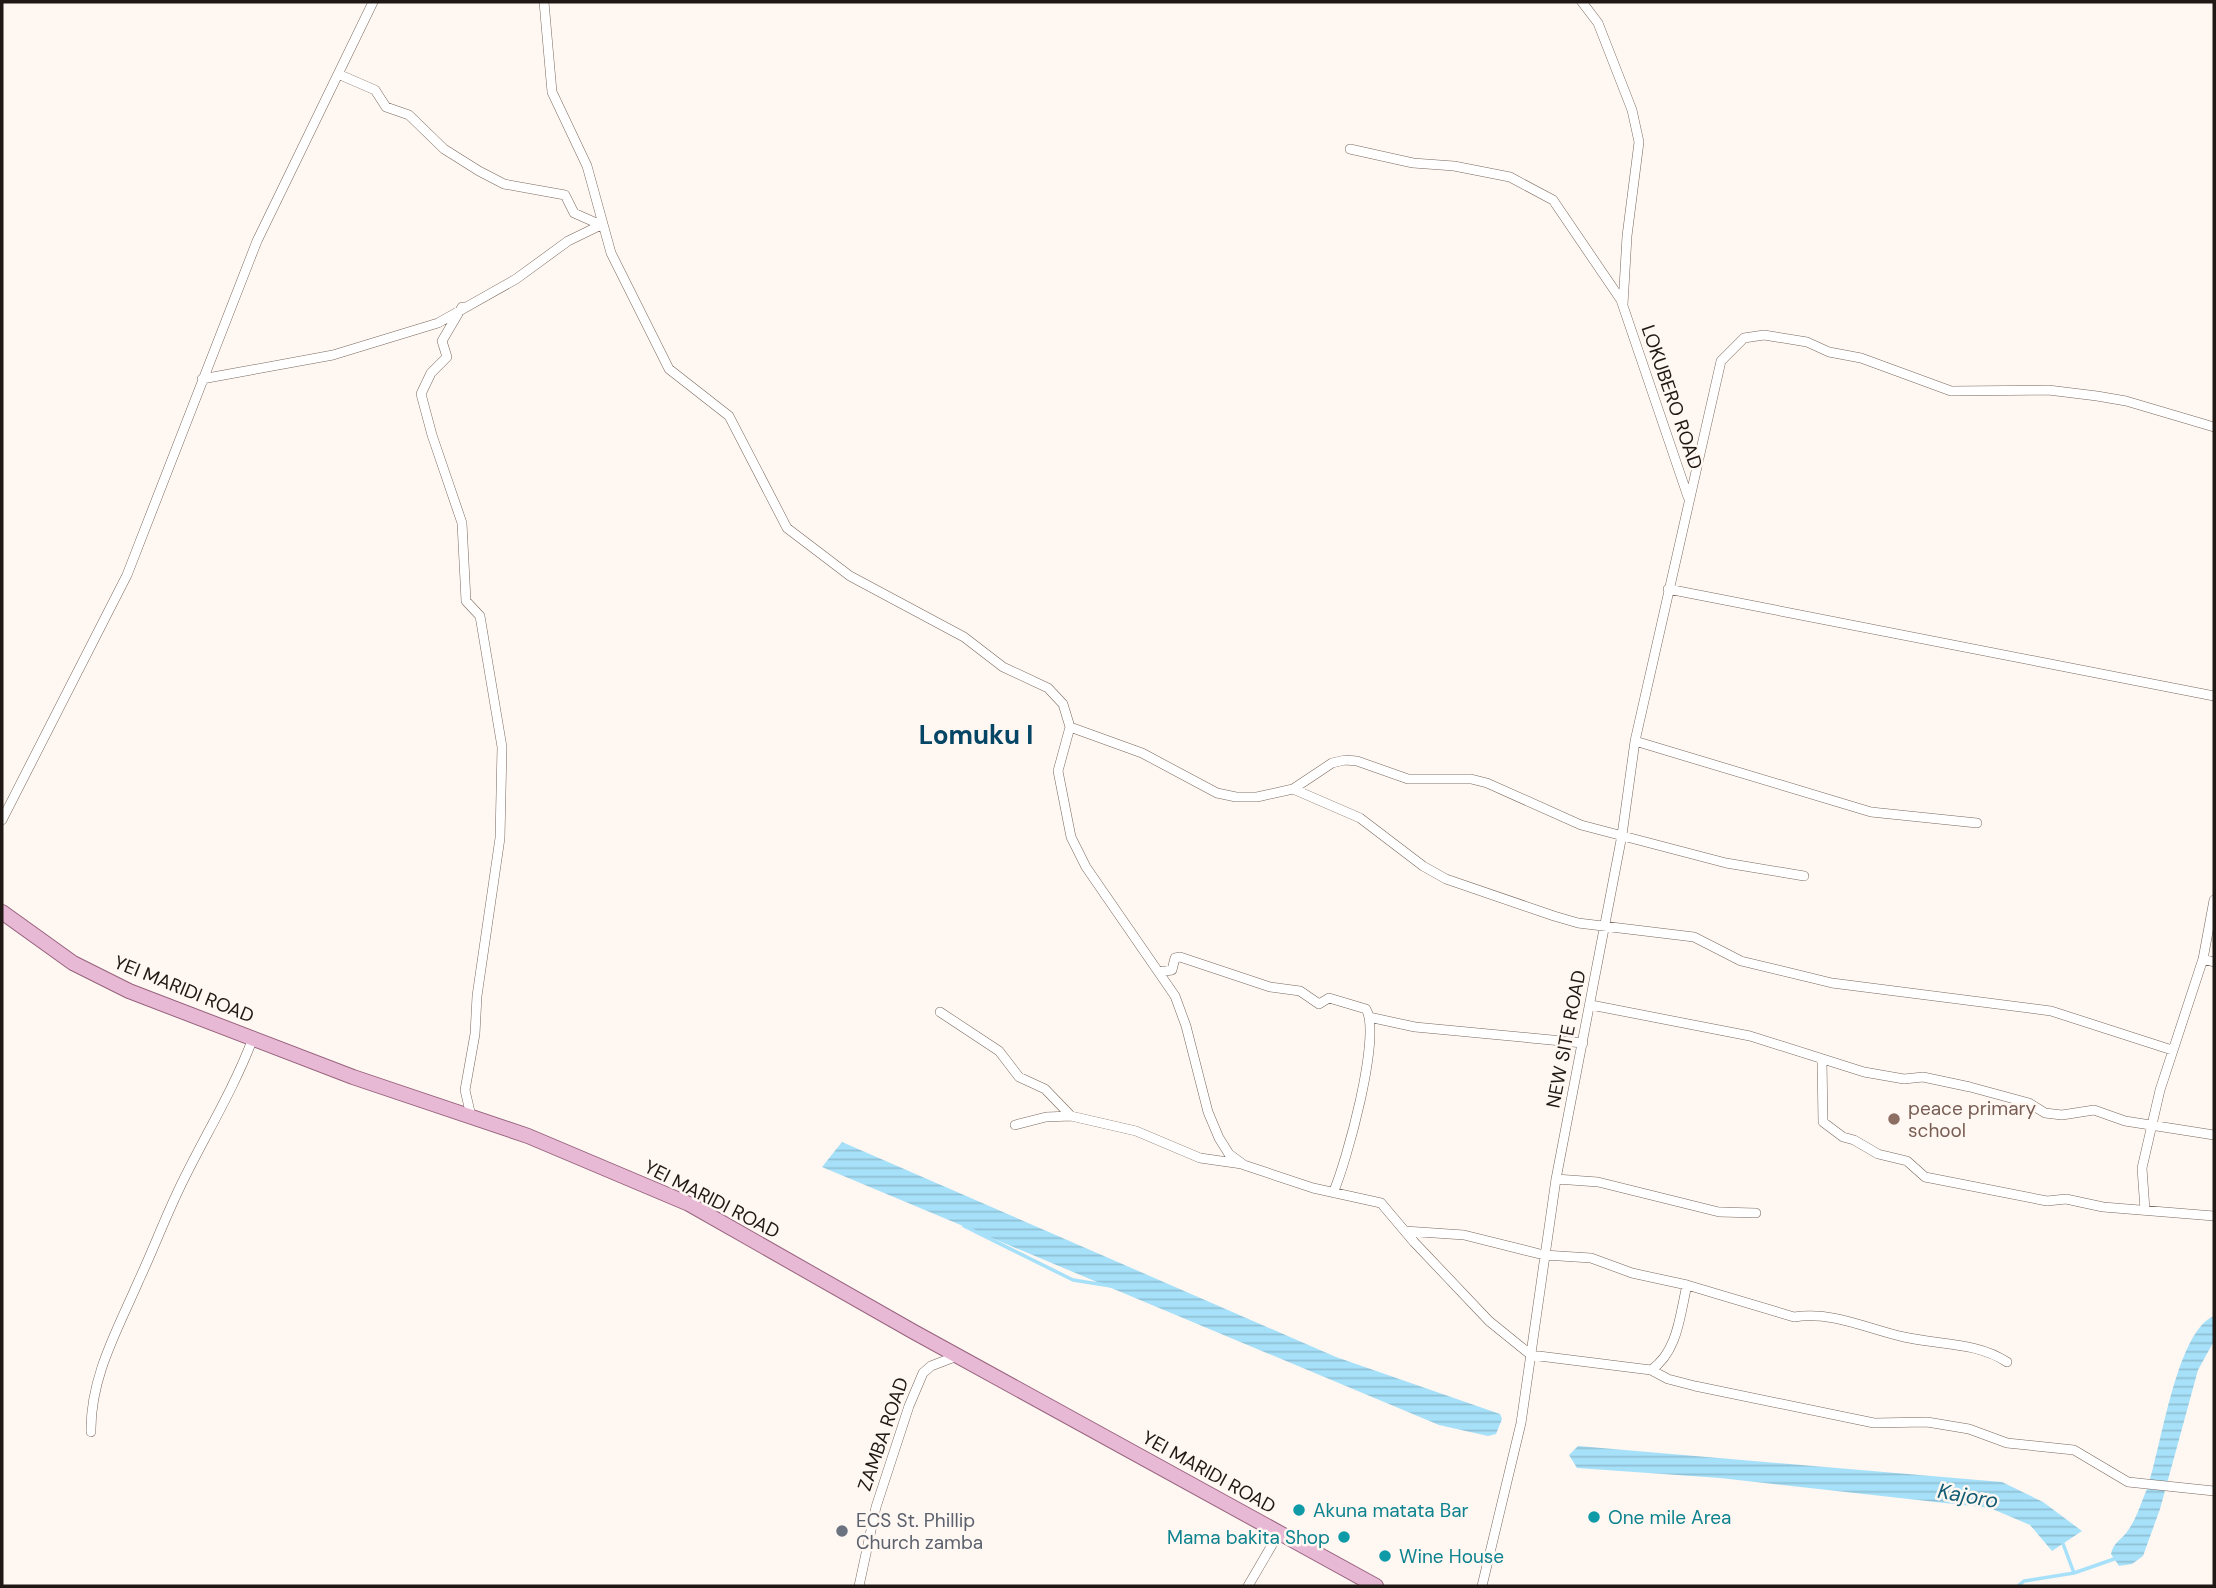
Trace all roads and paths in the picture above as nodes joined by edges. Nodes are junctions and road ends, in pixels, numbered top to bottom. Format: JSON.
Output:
{"nodes":[{"id":1,"x":373,"y":2,"type":"edge"},
{"id":2,"x":544,"y":2,"type":"edge"},
{"id":3,"x":1582,"y":2,"type":"edge"},
{"id":4,"x":338,"y":74,"type":"junction"},
{"id":5,"x":1350,"y":149,"type":"dead end"},
{"id":6,"x":601,"y":225,"type":"junction"},
{"id":7,"x":1623,"y":306,"type":"junction"},
{"id":8,"x":462,"y":307,"type":"junction"},
{"id":9,"x":202,"y":380,"type":"junction"},
{"id":10,"x":2214,"y":427,"type":"edge"},
{"id":11,"x":1688,"y":499,"type":"junction"},
{"id":12,"x":1668,"y":589,"type":"junction"},
{"id":13,"x":2214,"y":696,"type":"edge"},
{"id":14,"x":1070,"y":727,"type":"junction"},
{"id":15,"x":1635,"y":741,"type":"junction"},
{"id":16,"x":1293,"y":789,"type":"junction"},
{"id":17,"x":2,"y":820,"type":"edge"},
{"id":18,"x":1977,"y":823,"type":"dead end"},
{"id":19,"x":1622,"y":835,"type":"junction"},
{"id":20,"x":1804,"y":876,"type":"dead end"},
{"id":21,"x":2214,"y":900,"type":"edge"},
{"id":22,"x":2,"y":912,"type":"edge"},
{"id":23,"x":1605,"y":927,"type":"junction"},
{"id":24,"x":2203,"y":959,"type":"junction"},
{"id":25,"x":2214,"y":962,"type":"edge"},
{"id":26,"x":1159,"y":972,"type":"junction"},
{"id":27,"x":1591,"y":1005,"type":"junction"},
{"id":28,"x":940,"y":1012,"type":"dead end"},
{"id":29,"x":1369,"y":1017,"type":"junction"},
{"id":30,"x":253,"y":1038,"type":"junction"},
{"id":31,"x":1583,"y":1043,"type":"junction"},
{"id":32,"x":2172,"y":1051,"type":"junction"},
{"id":33,"x":1822,"y":1060,"type":"junction"},
{"id":34,"x":471,"y":1116,"type":"junction"},
{"id":35,"x":1071,"y":1116,"type":"junction"},
{"id":36,"x":1014,"y":1125,"type":"dead end"},
{"id":37,"x":2153,"y":1125,"type":"junction"},
{"id":38,"x":2214,"y":1135,"type":"edge"},
{"id":39,"x":1244,"y":1165,"type":"junction"},
{"id":40,"x":1556,"y":1179,"type":"junction"},
{"id":41,"x":1333,"y":1193,"type":"junction"},
{"id":42,"x":2145,"y":1210,"type":"junction"},
{"id":43,"x":1756,"y":1213,"type":"dead end"},
{"id":44,"x":2214,"y":1216,"type":"edge"},
{"id":45,"x":1405,"y":1231,"type":"junction"},
{"id":46,"x":1544,"y":1255,"type":"junction"},
{"id":47,"x":1687,"y":1284,"type":"junction"},
{"id":48,"x":1531,"y":1355,"type":"junction"},
{"id":49,"x":957,"y":1356,"type":"junction"},
{"id":50,"x":2007,"y":1362,"type":"dead end"},
{"id":51,"x":1651,"y":1370,"type":"junction"},
{"id":52,"x":91,"y":1432,"type":"dead end"},
{"id":53,"x":2214,"y":1491,"type":"edge"},
{"id":54,"x":1279,"y":1533,"type":"junction"},
{"id":55,"x":859,"y":1586,"type":"edge"},
{"id":56,"x":1248,"y":1586,"type":"edge"},
{"id":57,"x":1376,"y":1586,"type":"edge"},
{"id":58,"x":1482,"y":1586,"type":"edge"}],
"edges":[{"from":1,"to":4,"type":"street"},
{"from":2,"to":6,"type":"street"},
{"from":3,"to":7,"type":"street"},
{"from":4,"to":6,"type":"street"},
{"from":4,"to":9,"type":"street"},
{"from":5,"to":7,"type":"street"},
{"from":6,"to":8,"type":"street"},
{"from":6,"to":14,"type":"street"},
{"from":7,"to":11,"type":"street","name":"LOKUBERO ROAD"},
{"from":8,"to":9,"type":"street"},
{"from":8,"to":34,"type":"street"},
{"from":9,"to":17,"type":"street"},
{"from":10,"to":11,"type":"street","name":"NEW SITE ROAD"},
{"from":11,"to":12,"type":"street","name":"NEW SITE ROAD"},
{"from":12,"to":13,"type":"street"},
{"from":12,"to":15,"type":"street","name":"NEW SITE ROAD"},
{"from":14,"to":16,"type":"street"},
{"from":14,"to":26,"type":"street"},
{"from":15,"to":18,"type":"street"},
{"from":15,"to":19,"type":"street","name":"NEW SITE ROAD"},
{"from":16,"to":19,"type":"street"},
{"from":16,"to":23,"type":"street"},
{"from":19,"to":20,"type":"street"},
{"from":19,"to":23,"type":"street","name":"NEW SITE ROAD"},
{"from":21,"to":24,"type":"street"},
{"from":22,"to":30,"type":"main road","name":"YEI MARIDI ROAD"},
{"from":23,"to":27,"type":"street","name":"NEW SITE ROAD"},
{"from":23,"to":32,"type":"street"},
{"from":24,"to":25,"type":"street"},
{"from":24,"to":32,"type":"street"},
{"from":26,"to":29,"type":"street"},
{"from":26,"to":39,"type":"street"},
{"from":27,"to":31,"type":"street","name":"NEW SITE ROAD"},
{"from":27,"to":33,"type":"street"},
{"from":28,"to":35,"type":"street"},
{"from":29,"to":31,"type":"street"},
{"from":29,"to":41,"type":"street"},
{"from":30,"to":34,"type":"main road","name":"YEI MARIDI ROAD"},
{"from":30,"to":52,"type":"street"},
{"from":31,"to":40,"type":"street","name":"NEW SITE ROAD"},
{"from":32,"to":37,"type":"street"},
{"from":33,"to":37,"type":"street"},
{"from":33,"to":42,"type":"street"},
{"from":34,"to":49,"type":"main road","name":"YEI MARIDI ROAD"},
{"from":35,"to":36,"type":"street"},
{"from":35,"to":39,"type":"street"},
{"from":37,"to":38,"type":"street"},
{"from":37,"to":42,"type":"street"},
{"from":39,"to":41,"type":"street"},
{"from":40,"to":43,"type":"street"},
{"from":40,"to":46,"type":"street","name":"NEW SITE ROAD"},
{"from":41,"to":45,"type":"street"},
{"from":42,"to":44,"type":"street"},
{"from":45,"to":46,"type":"street"},
{"from":45,"to":48,"type":"street"},
{"from":46,"to":47,"type":"street"},
{"from":46,"to":48,"type":"street","name":"NEW SITE ROAD"},
{"from":47,"to":50,"type":"street"},
{"from":47,"to":51,"type":"street"},
{"from":48,"to":51,"type":"street"},
{"from":48,"to":58,"type":"street","name":"NEW SITE ROAD"},
{"from":49,"to":54,"type":"main road","name":"YEI MARIDI ROAD"},
{"from":49,"to":55,"type":"street","name":"ZAMBA ROAD"},
{"from":51,"to":53,"type":"street"},
{"from":54,"to":56,"type":"street"},
{"from":54,"to":57,"type":"main road","name":"YEI MARIDI ROAD"}]}
